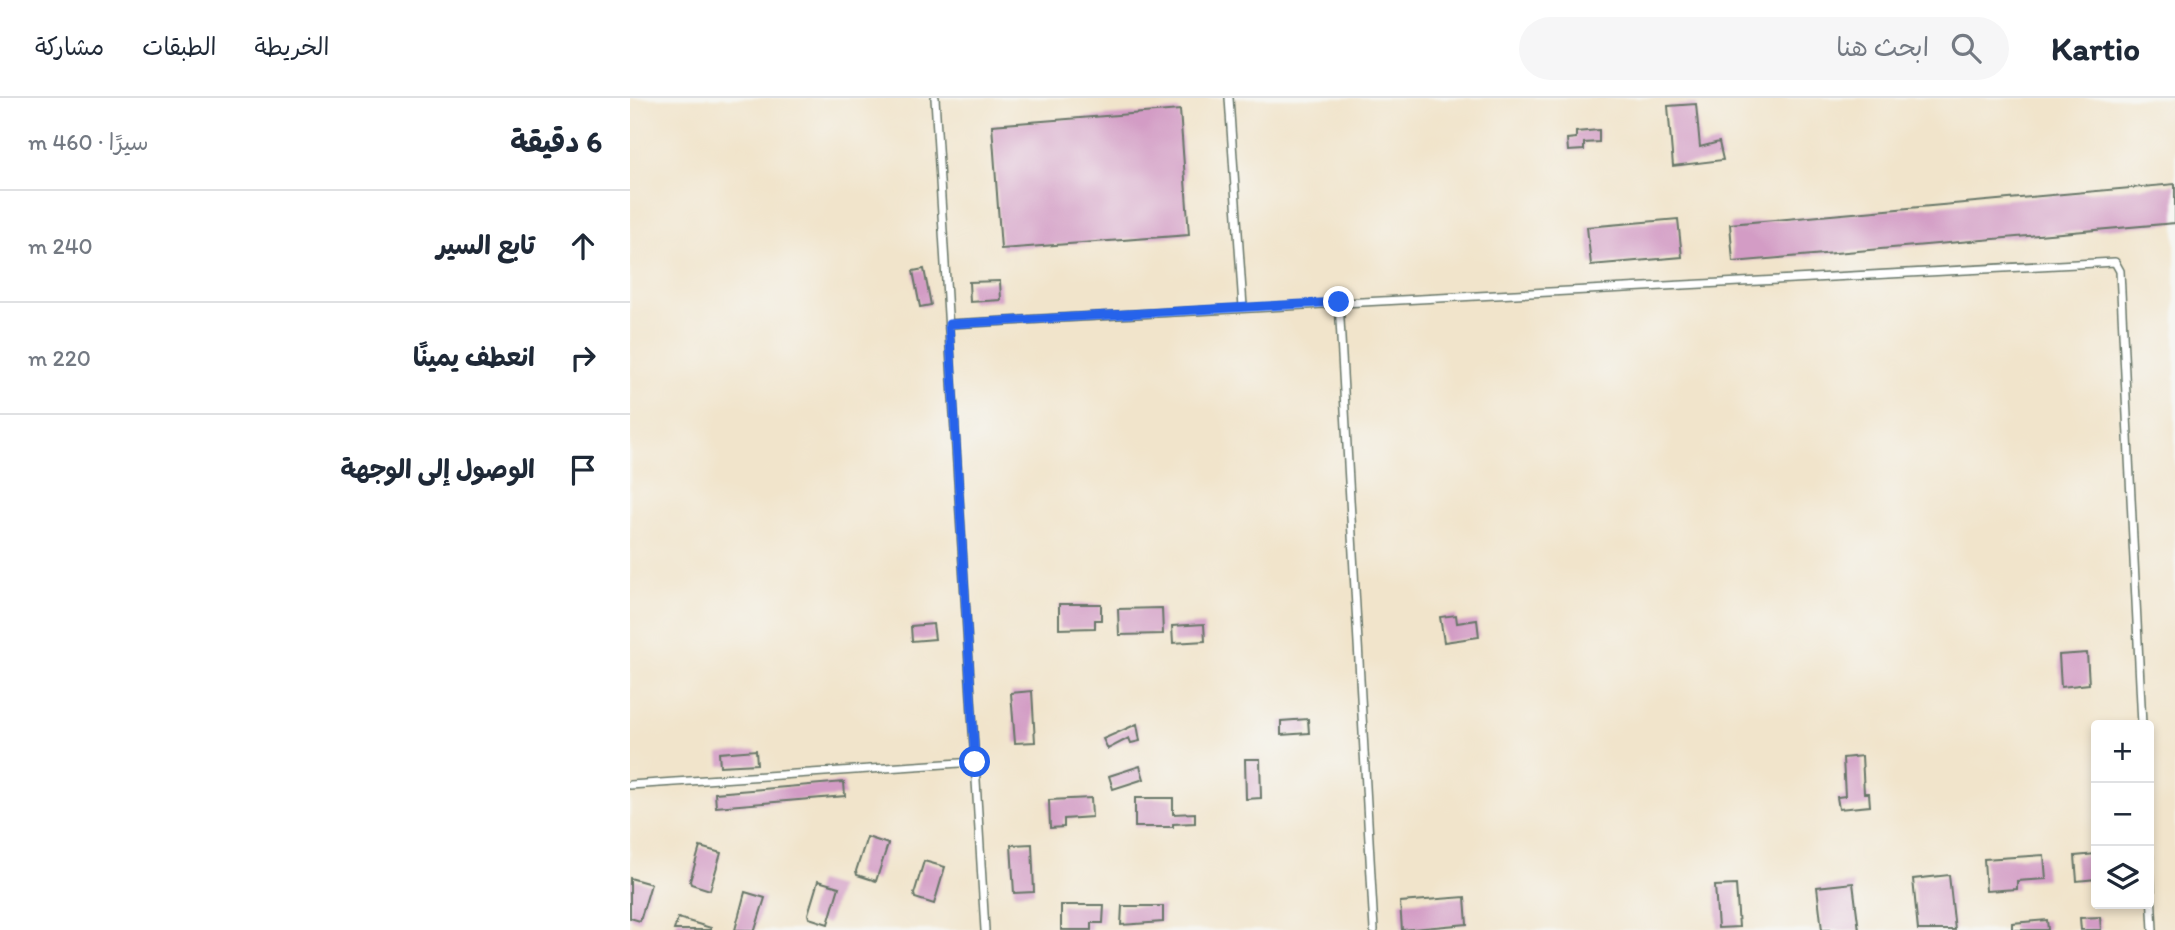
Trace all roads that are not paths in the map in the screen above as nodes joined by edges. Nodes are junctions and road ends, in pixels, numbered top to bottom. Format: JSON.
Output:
{"nodes":[{"id":1,"x":935,"y":98,"type":"edge"},
{"id":2,"x":1229,"y":98,"type":"edge"},
{"id":3,"x":1339,"y":302,"type":"junction"},
{"id":4,"x":1243,"y":307,"type":"junction"},
{"id":5,"x":949,"y":324,"type":"junction"},
{"id":6,"x":2142,"y":720,"type":"edge"},
{"id":7,"x":975,"y":762,"type":"junction"},
{"id":8,"x":630,"y":785,"type":"edge"},
{"id":9,"x":2151,"y":909,"type":"edge"},
{"id":10,"x":985,"y":930,"type":"edge"},
{"id":11,"x":1374,"y":930,"type":"edge"},
{"id":12,"x":2152,"y":930,"type":"edge"}],
"edges":[{"from":1,"to":5,"type":"lane"},
{"from":2,"to":4,"type":"lane"},
{"from":3,"to":4,"type":"lane"},
{"from":3,"to":6,"type":"lane"},
{"from":3,"to":11,"type":"lane"},
{"from":4,"to":5,"type":"lane"},
{"from":5,"to":7,"type":"lane"},
{"from":7,"to":8,"type":"lane"},
{"from":7,"to":10,"type":"lane"},
{"from":9,"to":12,"type":"lane"}]}
